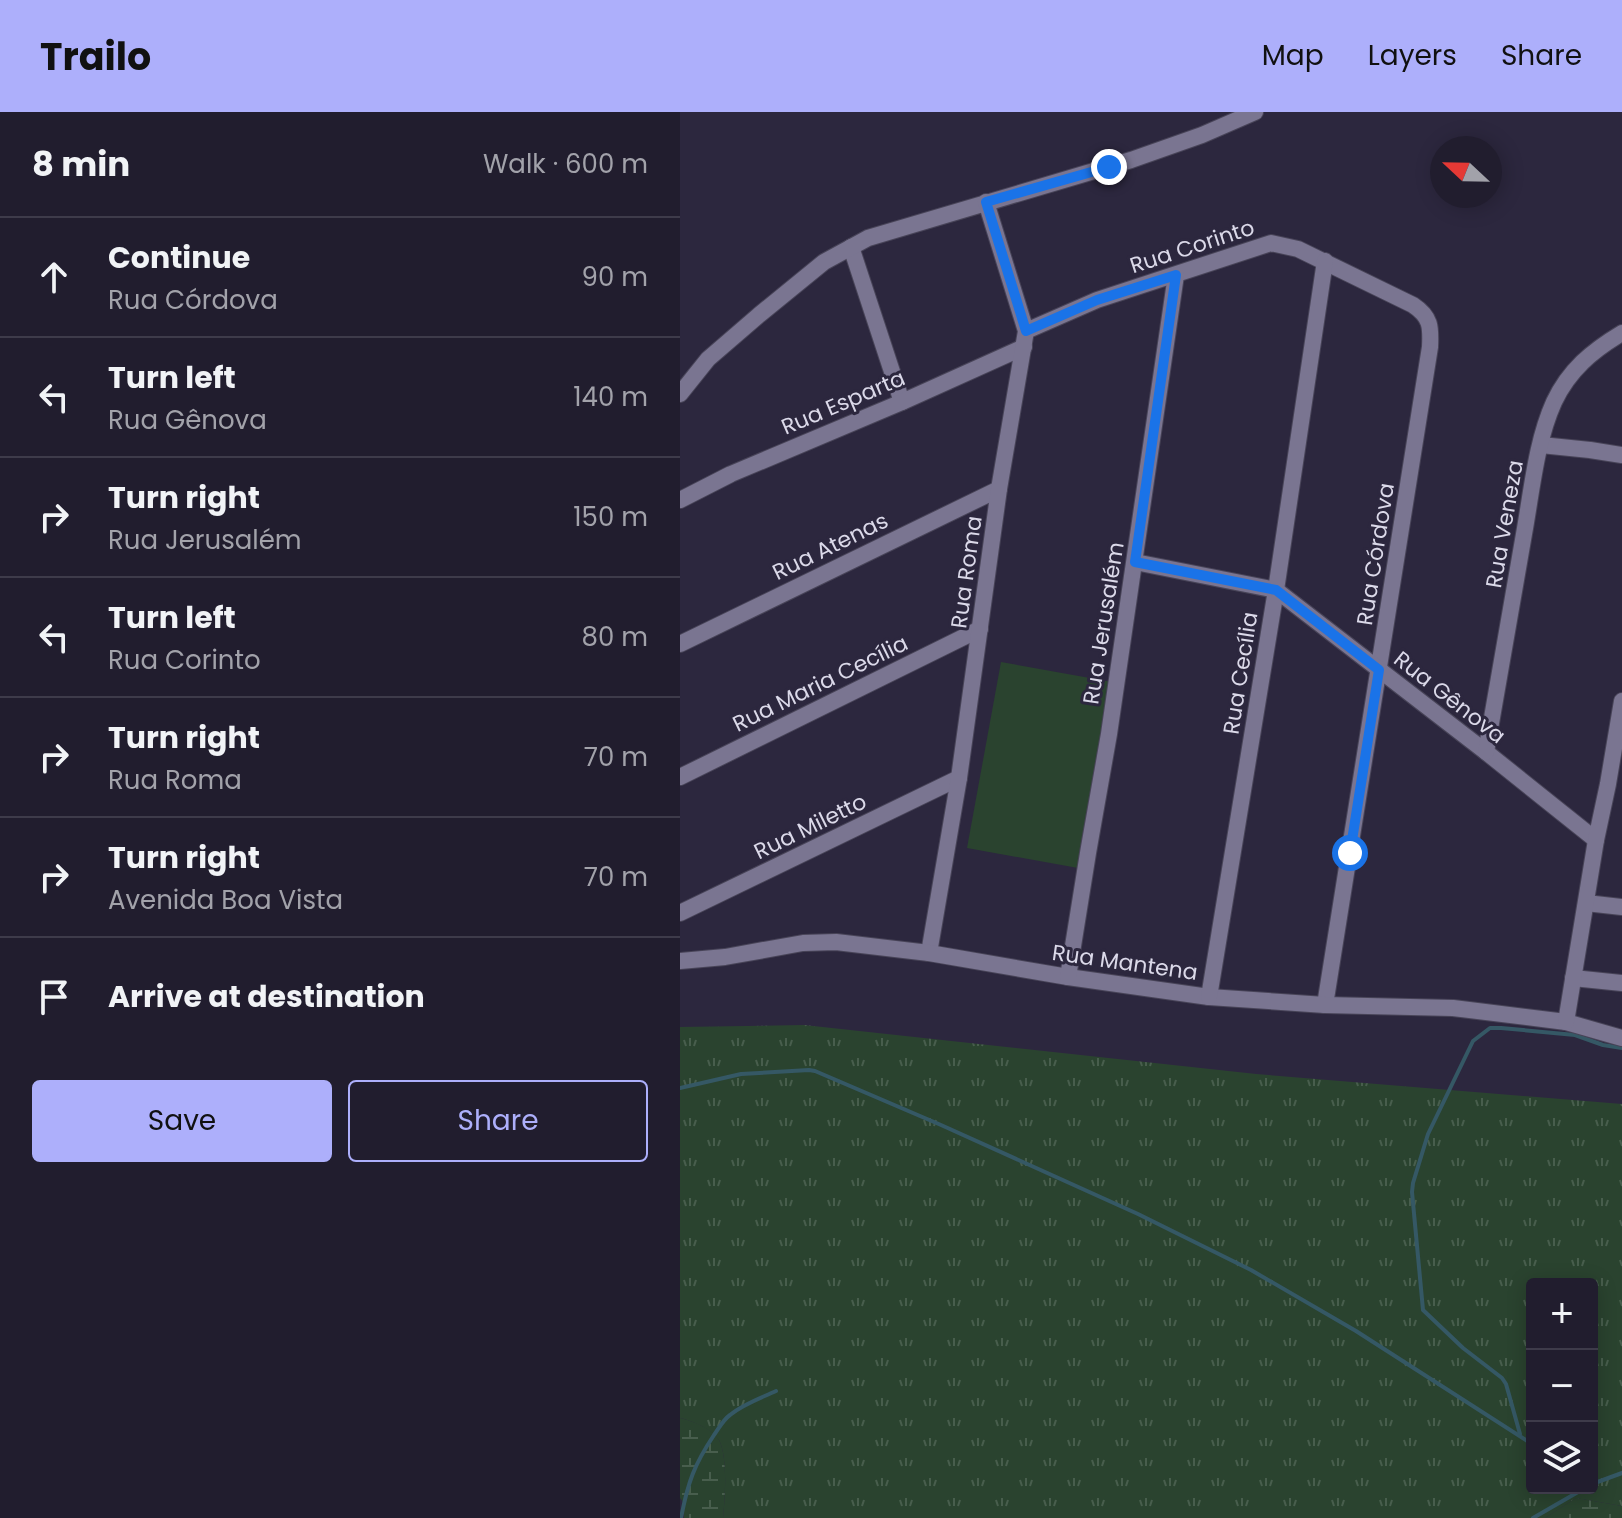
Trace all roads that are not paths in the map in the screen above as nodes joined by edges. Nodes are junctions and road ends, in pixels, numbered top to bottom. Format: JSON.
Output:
{"nodes":[{"id":1,"x":1255,"y":112,"type":"edge"},
{"id":2,"x":986,"y":202,"type":"junction"},
{"id":3,"x":851,"y":247,"type":"junction"},
{"id":4,"x":1325,"y":261,"type":"junction"},
{"id":5,"x":1176,"y":275,"type":"junction"},
{"id":6,"x":1622,"y":333,"type":"edge"},
{"id":7,"x":1025,"y":339,"type":"junction"},
{"id":8,"x":1430,"y":347,"type":"joint"},
{"id":9,"x":680,"y":394,"type":"edge"},
{"id":10,"x":902,"y":402,"type":"junction"},
{"id":11,"x":1541,"y":445,"type":"junction"},
{"id":12,"x":1622,"y":455,"type":"edge"},
{"id":13,"x":999,"y":489,"type":"junction"},
{"id":14,"x":680,"y":500,"type":"edge"},
{"id":15,"x":1135,"y":562,"type":"junction"},
{"id":16,"x":1276,"y":590,"type":"junction"},
{"id":17,"x":980,"y":629,"type":"junction"},
{"id":18,"x":680,"y":644,"type":"edge"},
{"id":19,"x":1379,"y":670,"type":"junction"},
{"id":20,"x":1622,"y":701,"type":"edge"},
{"id":21,"x":1486,"y":752,"type":"junction"},
{"id":22,"x":680,"y":777,"type":"edge"},
{"id":23,"x":959,"y":778,"type":"junction"},
{"id":24,"x":1615,"y":784,"type":"edge"},
{"id":25,"x":1596,"y":840,"type":"junction"},
{"id":26,"x":1586,"y":903,"type":"junction"},
{"id":27,"x":1622,"y":907,"type":"edge"},
{"id":28,"x":680,"y":913,"type":"edge"},
{"id":29,"x":929,"y":953,"type":"junction"},
{"id":30,"x":680,"y":961,"type":"edge"},
{"id":31,"x":1068,"y":977,"type":"junction"},
{"id":32,"x":1573,"y":978,"type":"junction"},
{"id":33,"x":1622,"y":983,"type":"edge"},
{"id":34,"x":1209,"y":997,"type":"junction"},
{"id":35,"x":1325,"y":1005,"type":"junction"},
{"id":36,"x":1566,"y":1022,"type":"junction"},
{"id":37,"x":1622,"y":1038,"type":"edge"}],
"edges":[{"from":1,"to":2,"type":"street"},
{"from":2,"to":3,"type":"street"},
{"from":2,"to":7,"type":"street","name":"Rua Roma"},
{"from":3,"to":9,"type":"street"},
{"from":3,"to":10,"type":"street"},
{"from":4,"to":5,"type":"street","name":"Rua Corinto"},
{"from":4,"to":8,"type":"street","name":"Rua Corinto"},
{"from":4,"to":16,"type":"street","name":"Rua Cecília"},
{"from":5,"to":7,"type":"street","name":"Rua Corinto"},
{"from":5,"to":15,"type":"street","name":"Rua Jerusalém"},
{"from":6,"to":11,"type":"street","name":"Rua Veneza"},
{"from":7,"to":10,"type":"street","name":"Rua Esparta"},
{"from":7,"to":13,"type":"street","name":"Rua Roma"},
{"from":8,"to":19,"type":"street","name":"Rua Córdova"},
{"from":10,"to":14,"type":"street","name":"Rua Esparta"},
{"from":11,"to":12,"type":"street"},
{"from":11,"to":21,"type":"street","name":"Rua Veneza"},
{"from":13,"to":17,"type":"street","name":"Rua Roma"},
{"from":13,"to":18,"type":"street","name":"Rua Atenas"},
{"from":15,"to":16,"type":"street","name":"Rua Gênova"},
{"from":15,"to":31,"type":"street","name":"Rua Jerusalém"},
{"from":16,"to":19,"type":"street","name":"Rua Gênova"},
{"from":16,"to":34,"type":"street","name":"Rua Cecília"},
{"from":17,"to":22,"type":"street","name":"Rua Maria Cecília"},
{"from":17,"to":23,"type":"street","name":"Rua Roma"},
{"from":19,"to":21,"type":"street","name":"Rua Gênova"},
{"from":19,"to":35,"type":"street","name":"Rua Córdova"},
{"from":20,"to":24,"type":"street"},
{"from":21,"to":25,"type":"street","name":"Rua Gênova"},
{"from":23,"to":28,"type":"street","name":"Rua Miletto"},
{"from":23,"to":29,"type":"street","name":"Rua Roma"},
{"from":24,"to":25,"type":"street"},
{"from":25,"to":26,"type":"street"},
{"from":26,"to":27,"type":"street"},
{"from":26,"to":32,"type":"street"},
{"from":29,"to":30,"type":"street","name":"Rua Mantena"},
{"from":29,"to":31,"type":"street","name":"Rua Mantena"},
{"from":31,"to":34,"type":"street","name":"Rua Mantena"},
{"from":32,"to":33,"type":"street"},
{"from":32,"to":36,"type":"street"},
{"from":34,"to":35,"type":"street","name":"Rua Mantena"},
{"from":35,"to":36,"type":"street","name":"Rua Mantena"},
{"from":36,"to":37,"type":"street","name":"Rua Mantena"}]}
